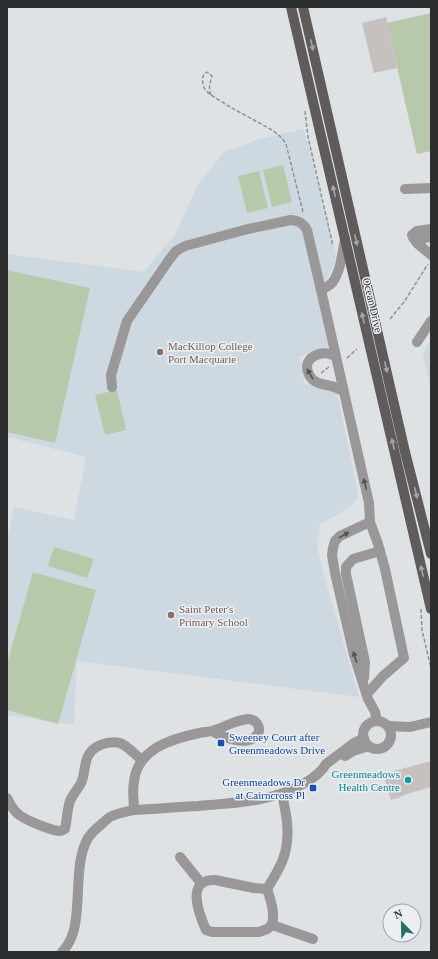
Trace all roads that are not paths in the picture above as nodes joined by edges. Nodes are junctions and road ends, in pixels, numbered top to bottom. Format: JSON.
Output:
{"nodes":[{"id":1,"x":291,"y":7,"type":"edge"},
{"id":2,"x":303,"y":7,"type":"edge"},
{"id":3,"x":431,"y":188,"type":"edge"},
{"id":4,"x":405,"y":189,"type":"dead end"},
{"id":5,"x":431,"y":229,"type":"edge"},
{"id":6,"x":431,"y":237,"type":"edge"},
{"id":7,"x":345,"y":239,"type":"junction"},
{"id":8,"x":421,"y":246,"type":"junction"},
{"id":9,"x":431,"y":255,"type":"edge"},
{"id":10,"x":321,"y":290,"type":"junction"},
{"id":11,"x":431,"y":321,"type":"edge"},
{"id":12,"x":417,"y":342,"type":"dead end"},
{"id":13,"x":336,"y":356,"type":"junction"},
{"id":14,"x":112,"y":387,"type":"dead end"},
{"id":15,"x":344,"y":391,"type":"junction"},
{"id":16,"x":370,"y":522,"type":"junction"},
{"id":17,"x":380,"y":551,"type":"junction"},
{"id":18,"x":431,"y":554,"type":"edge"},
{"id":19,"x":431,"y":609,"type":"edge"},
{"id":20,"x":364,"y":684,"type":"junction"},
{"id":21,"x":368,"y":696,"type":"junction"},
{"id":22,"x":373,"y":722,"type":"junction"},
{"id":23,"x":431,"y":722,"type":"edge"},
{"id":24,"x":388,"y":726,"type":"junction"},
{"id":25,"x":410,"y":727,"type":"junction"},
{"id":26,"x":212,"y":731,"type":"dead end"},
{"id":27,"x":390,"y":739,"type":"junction"},
{"id":28,"x":366,"y":742,"type":"junction"},
{"id":29,"x":142,"y":760,"type":"junction"},
{"id":30,"x":282,"y":794,"type":"junction"},
{"id":31,"x":7,"y":798,"type":"edge"},
{"id":32,"x":134,"y":810,"type":"junction"},
{"id":33,"x":180,"y":857,"type":"dead end"},
{"id":34,"x":201,"y":883,"type":"junction"},
{"id":35,"x":267,"y":889,"type":"junction"},
{"id":36,"x":272,"y":925,"type":"junction"},
{"id":37,"x":314,"y":939,"type":"dead end"},
{"id":38,"x":62,"y":952,"type":"edge"}],
"edges":[{"from":7,"to":1,"type":"main road","name":"Ocean Drive","one_way":true},
{"from":2,"to":18,"type":"main road","name":"Ocean Drive","one_way":true},
{"from":3,"to":4,"type":"street"},
{"from":5,"to":8,"type":"street"},
{"from":6,"to":8,"type":"street"},
{"from":7,"to":10,"type":"street"},
{"from":19,"to":7,"type":"main road","name":"Ocean Drive","one_way":true},
{"from":8,"to":9,"type":"street"},
{"from":10,"to":13,"type":"street"},
{"from":10,"to":14,"type":"street"},
{"from":11,"to":12,"type":"street"},
{"from":13,"to":15,"type":"street"},
{"from":15,"to":13,"type":"street","one_way":true},
{"from":16,"to":15,"type":"street","one_way":true},
{"from":16,"to":17,"type":"street"},
{"from":20,"to":16,"type":"street","one_way":true},
{"from":17,"to":20,"type":"street"},
{"from":17,"to":21,"type":"street"},
{"from":20,"to":21,"type":"street"},
{"from":21,"to":22,"type":"street"},
{"from":22,"to":24,"type":"street"},
{"from":22,"to":28,"type":"street"},
{"from":23,"to":25,"type":"street"},
{"from":24,"to":25,"type":"street"},
{"from":24,"to":27,"type":"street"},
{"from":25,"to":27,"type":"street"},
{"from":26,"to":29,"type":"street"},
{"from":27,"to":28,"type":"street"},
{"from":28,"to":30,"type":"street"},
{"from":29,"to":31,"type":"street"},
{"from":29,"to":32,"type":"street"},
{"from":30,"to":32,"type":"street"},
{"from":30,"to":35,"type":"street"},
{"from":32,"to":38,"type":"street"},
{"from":33,"to":34,"type":"street"},
{"from":34,"to":35,"type":"street"},
{"from":34,"to":36,"type":"street"},
{"from":35,"to":36,"type":"street"},
{"from":36,"to":37,"type":"street"}]}
